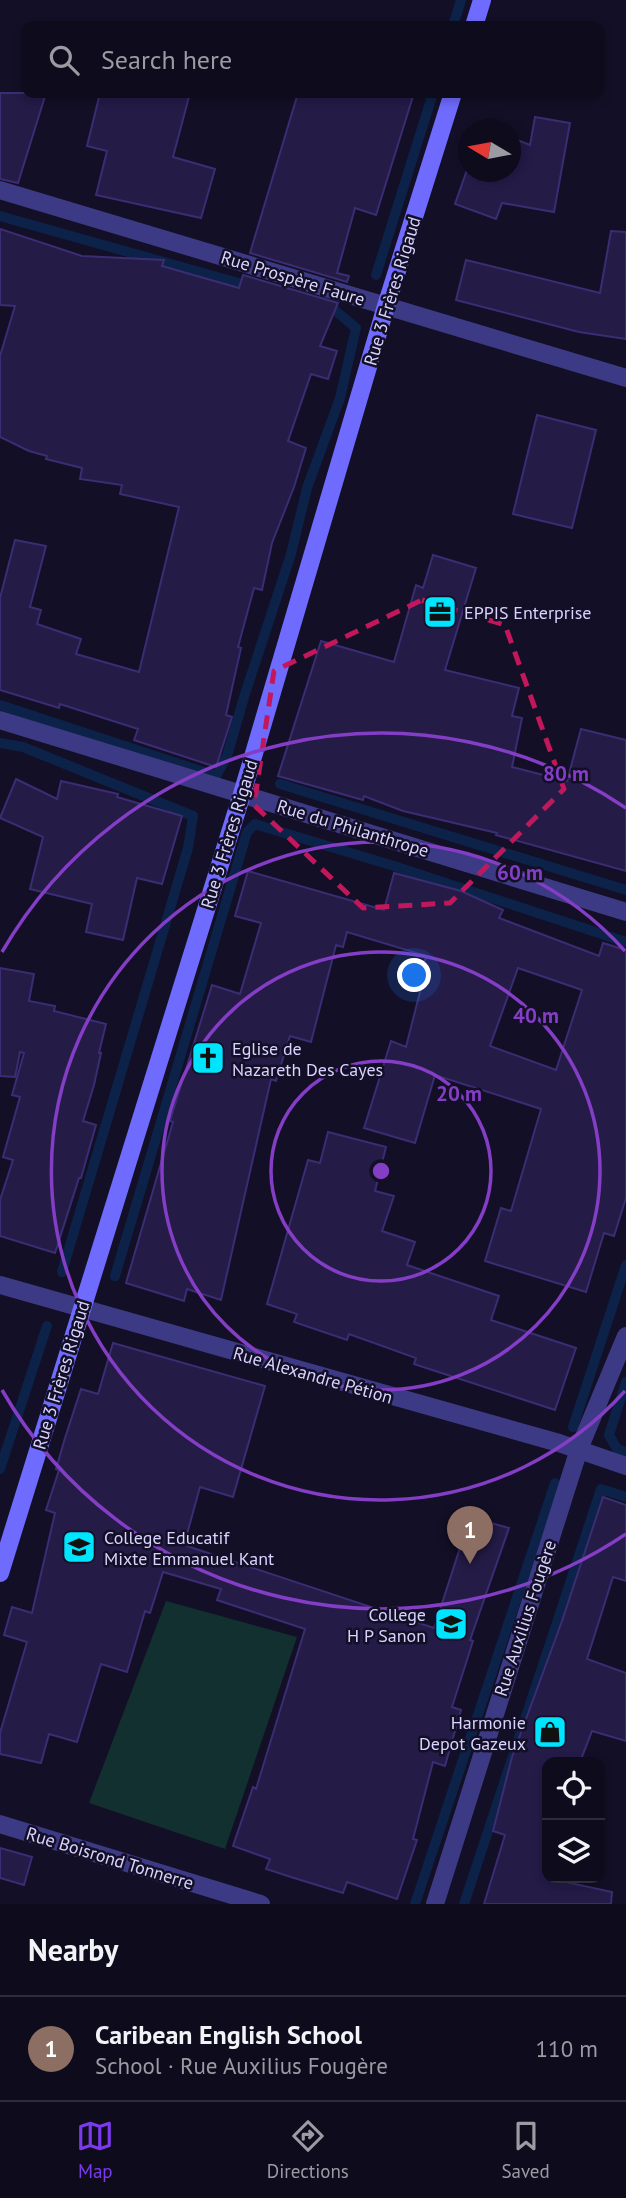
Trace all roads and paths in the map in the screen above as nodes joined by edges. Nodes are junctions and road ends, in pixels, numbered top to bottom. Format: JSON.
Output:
{"nodes":[{"id":1,"x":482,"y":0,"type":"edge"},
{"id":2,"x":476,"y":21,"type":"edge"},
{"id":3,"x":451,"y":98,"type":"edge"},
{"id":4,"x":0,"y":190,"type":"edge"},
{"id":5,"x":386,"y":306,"type":"junction"},
{"id":6,"x":626,"y":378,"type":"edge"},
{"id":7,"x":0,"y":720,"type":"edge"},
{"id":8,"x":242,"y":794,"type":"junction"},
{"id":9,"x":626,"y":912,"type":"edge"},
{"id":10,"x":0,"y":1285,"type":"edge"},
{"id":11,"x":81,"y":1310,"type":"junction"},
{"id":12,"x":626,"y":1336,"type":"edge"},
{"id":13,"x":579,"y":1449,"type":"junction"},
{"id":14,"x":626,"y":1465,"type":"edge"},
{"id":15,"x":0,"y":1573,"type":"edge"},
{"id":16,"x":0,"y":1824,"type":"edge"},
{"id":17,"x":261,"y":1904,"type":"edge"},
{"id":18,"x":435,"y":1904,"type":"edge"}],
"edges":[{"from":1,"to":2,"type":"street"},
{"from":3,"to":5,"type":"street","name":"Rue 3 Frères Rigaud"},
{"from":4,"to":5,"type":"street","name":"Rue Prospère Faure"},
{"from":5,"to":6,"type":"street","name":"Rue Prospère Faure"},
{"from":5,"to":8,"type":"street","name":"Rue 3 Frères Rigaud"},
{"from":7,"to":8,"type":"street","name":"Rue du Philanthrope"},
{"from":8,"to":9,"type":"street","name":"Rue du Philanthrope"},
{"from":8,"to":11,"type":"street","name":"Rue 3 Frères Rigaud"},
{"from":10,"to":11,"type":"street","name":"Rue Alexandre Pétion"},
{"from":11,"to":13,"type":"street","name":"Rue Alexandre Pétion"},
{"from":11,"to":15,"type":"street","name":"Rue 3 Frères Rigaud"},
{"from":12,"to":13,"type":"street","name":"Rue Auxilius Fougère"},
{"from":13,"to":14,"type":"street","name":"Rue Alexandre Pétion"},
{"from":13,"to":18,"type":"street","name":"Rue Auxilius Fougère"},
{"from":16,"to":17,"type":"street","name":"Rue Boisrond Tonnerre"}]}
